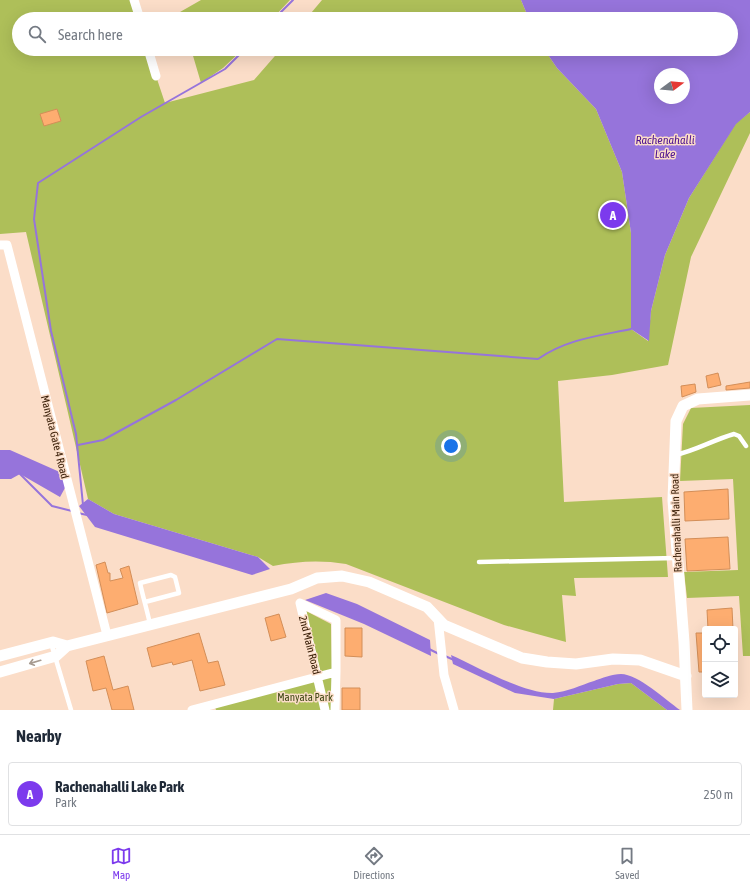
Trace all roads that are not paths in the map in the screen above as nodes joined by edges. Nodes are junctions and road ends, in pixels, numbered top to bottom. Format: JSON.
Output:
{"nodes":[{"id":1,"x":134,"y":0,"type":"edge"},
{"id":2,"x":138,"y":12,"type":"edge"},
{"id":3,"x":150,"y":56,"type":"edge"},
{"id":4,"x":156,"y":76,"type":"dead end"},
{"id":5,"x":0,"y":245,"type":"edge"},
{"id":6,"x":750,"y":395,"type":"edge"},
{"id":7,"x":746,"y":446,"type":"dead end"},
{"id":8,"x":675,"y":456,"type":"junction"},
{"id":9,"x":676,"y":558,"type":"junction"},
{"id":10,"x":479,"y":562,"type":"dead end"},
{"id":11,"x":145,"y":602,"type":"junction"},
{"id":12,"x":438,"y":618,"type":"junction"},
{"id":13,"x":150,"y":624,"type":"junction"},
{"id":14,"x":107,"y":635,"type":"junction"},
{"id":15,"x":51,"y":643,"type":"junction"},
{"id":16,"x":67,"y":646,"type":"junction"},
{"id":17,"x":0,"y":656,"type":"edge"},
{"id":18,"x":56,"y":656,"type":"junction"},
{"id":19,"x":0,"y":672,"type":"edge"},
{"id":20,"x":336,"y":672,"type":"junction"},
{"id":21,"x":686,"y":676,"type":"junction"},
{"id":22,"x":318,"y":677,"type":"junction"},
{"id":23,"x":213,"y":707,"type":"edge"},
{"id":24,"x":687,"y":708,"type":"edge"},
{"id":25,"x":71,"y":710,"type":"edge"},
{"id":26,"x":192,"y":710,"type":"edge"},
{"id":27,"x":325,"y":710,"type":"edge"},
{"id":28,"x":335,"y":710,"type":"edge"},
{"id":29,"x":454,"y":710,"type":"edge"}],
"edges":[{"from":1,"to":2,"type":"street"},
{"from":3,"to":4,"type":"street"},
{"from":5,"to":14,"type":"street","name":"Manyata Gate 4 Road"},
{"from":6,"to":8,"type":"street","name":"Rachenahalli Main Road"},
{"from":7,"to":8,"type":"lane"},
{"from":8,"to":9,"type":"street","name":"Rachenahalli Main Road"},
{"from":9,"to":10,"type":"lane"},
{"from":9,"to":21,"type":"street","name":"Rachenahalli Main Road"},
{"from":11,"to":11,"type":"lane"},
{"from":11,"to":13,"type":"lane"},
{"from":12,"to":13,"type":"street"},
{"from":12,"to":21,"type":"street"},
{"from":12,"to":29,"type":"street"},
{"from":13,"to":14,"type":"street"},
{"from":14,"to":16,"type":"street"},
{"from":15,"to":16,"type":"street"},
{"from":15,"to":17,"type":"street"},
{"from":15,"to":18,"type":"lane"},
{"from":16,"to":18,"type":"street"},
{"from":18,"to":19,"type":"street","one_way":true},
{"from":18,"to":25,"type":"lane"},
{"from":20,"to":22,"type":"street"},
{"from":20,"to":22,"type":"street","name":"2nd Main Road"},
{"from":20,"to":28,"type":"street"},
{"from":21,"to":24,"type":"street","name":"Rachenahalli Main Road"},
{"from":22,"to":23,"type":"street"},
{"from":22,"to":27,"type":"street","name":"2nd Main Road"},
{"from":23,"to":26,"type":"street"}]}
